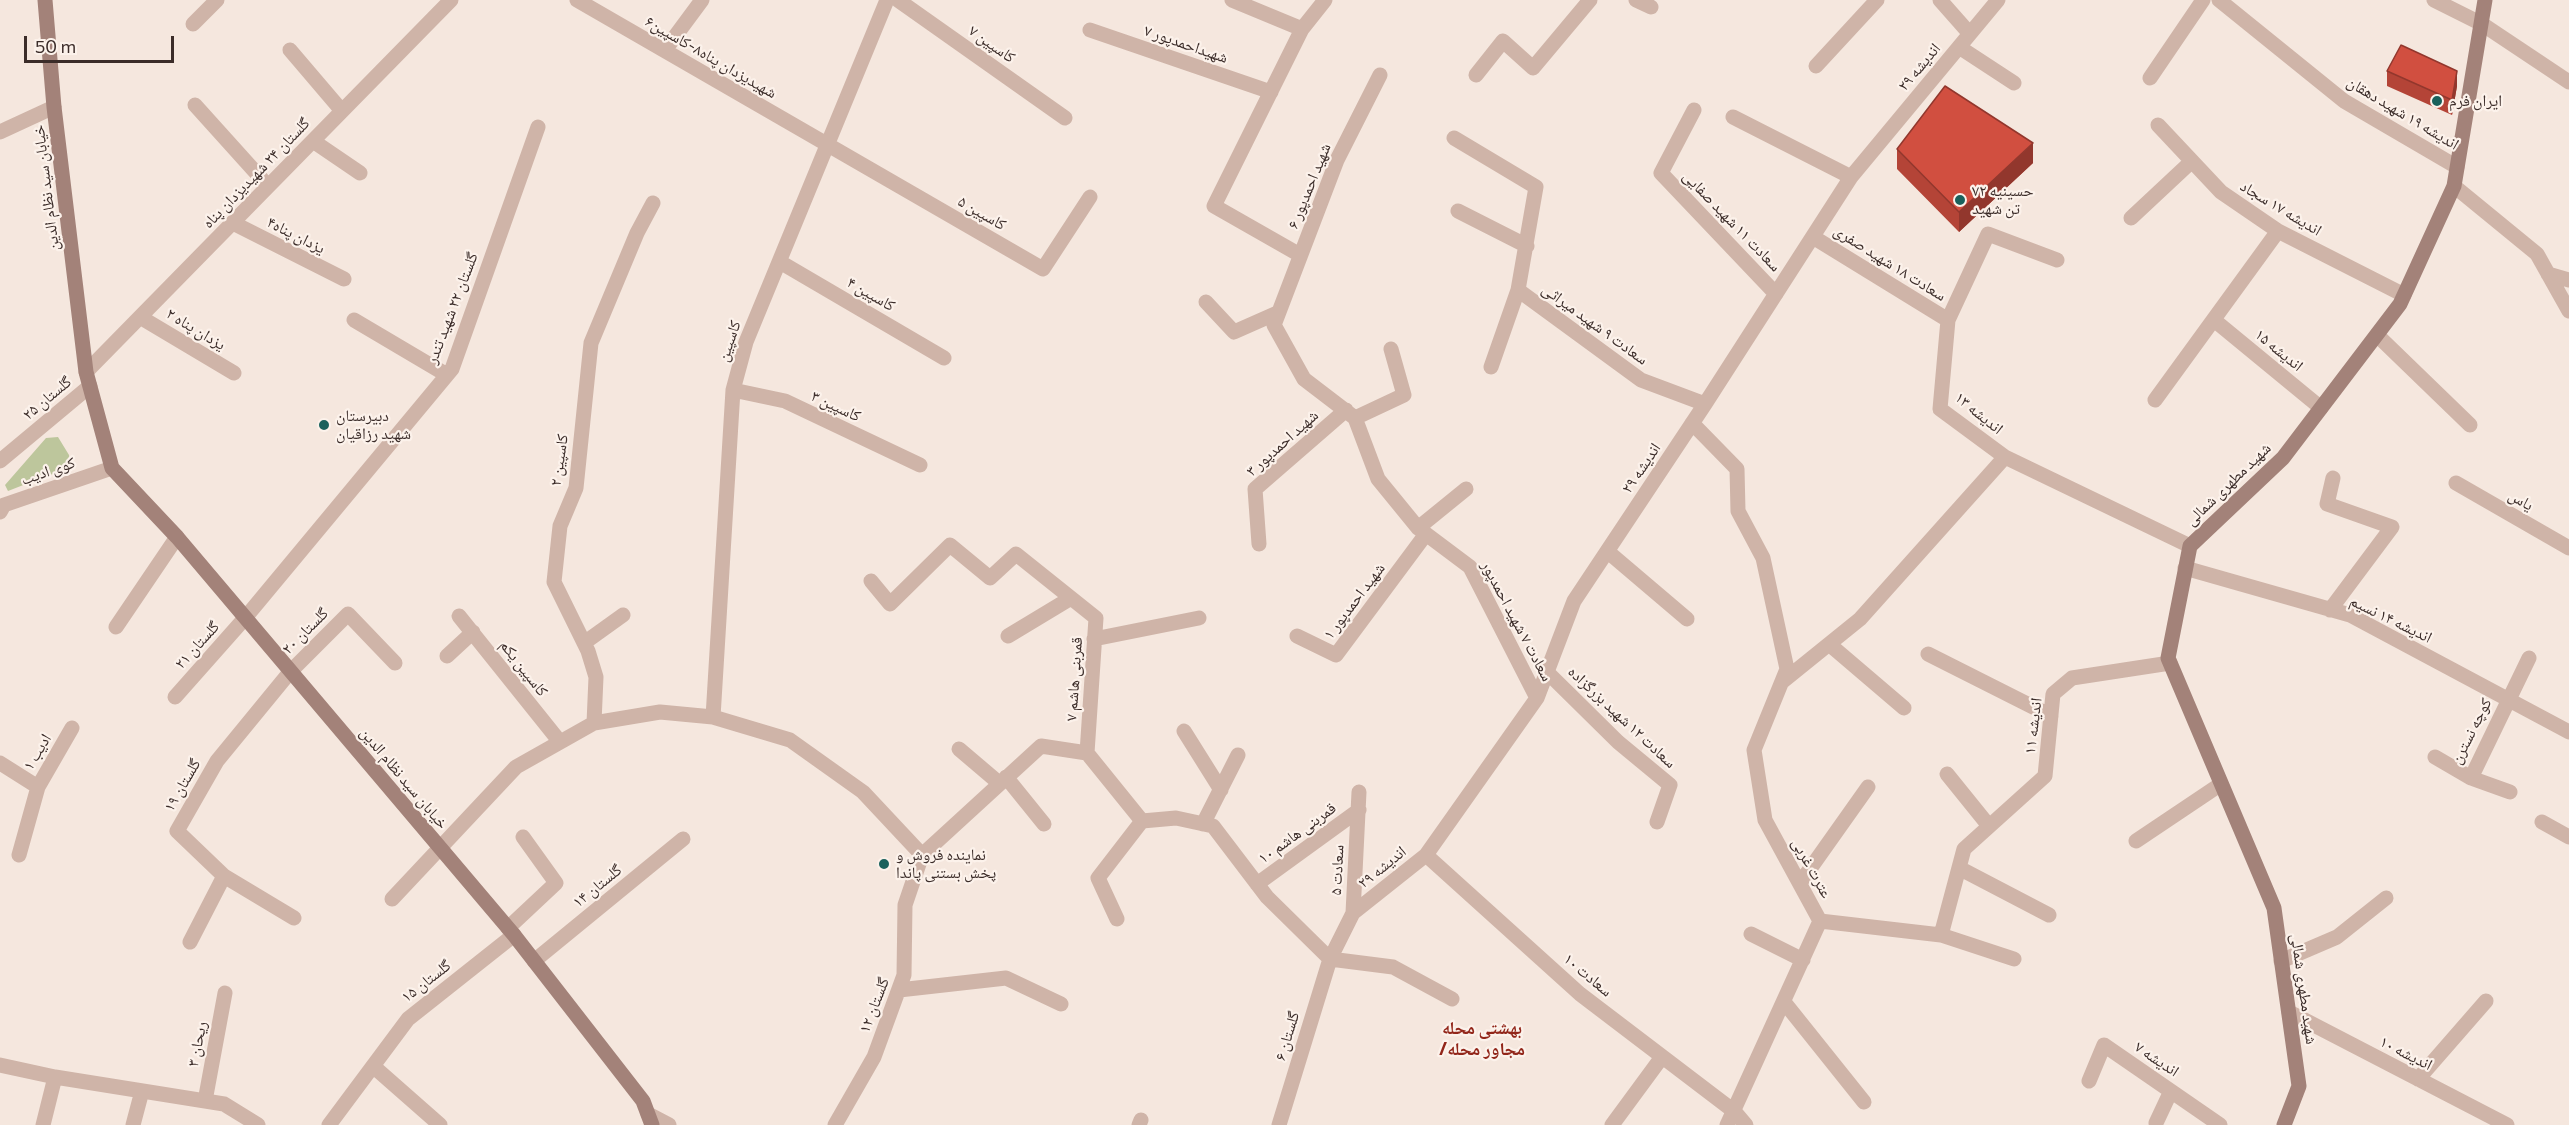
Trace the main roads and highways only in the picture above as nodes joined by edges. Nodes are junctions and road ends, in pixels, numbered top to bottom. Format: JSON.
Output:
{"nodes":[{"id":1,"x":45,"y":0,"type":"edge"},
{"id":2,"x":2485,"y":0,"type":"edge"},
{"id":3,"x":650,"y":1120,"type":"edge"},
{"id":4,"x":2284,"y":1125,"type":"edge"}],
"edges":[{"from":1,"to":3,"type":"main road","name":"خیابان سید نظام الدین"},
{"from":2,"to":4,"type":"main road","name":"شهید مطهری شمالی"}]}
